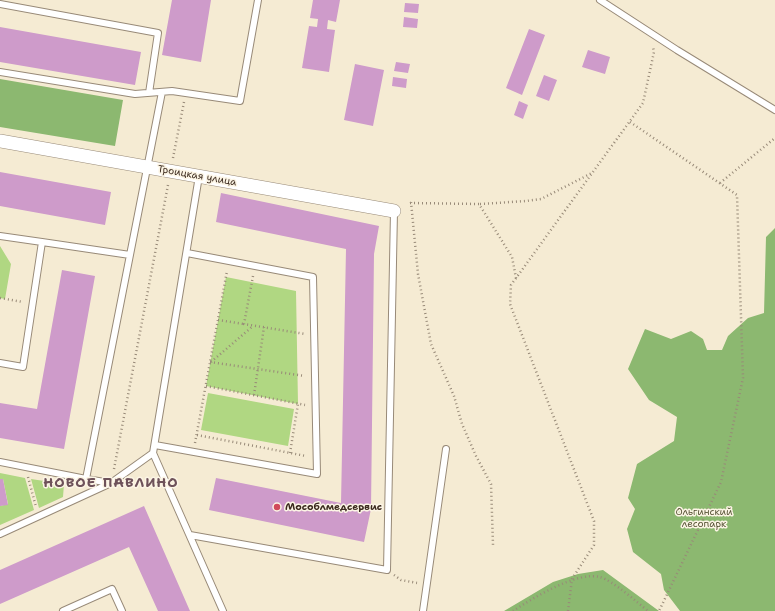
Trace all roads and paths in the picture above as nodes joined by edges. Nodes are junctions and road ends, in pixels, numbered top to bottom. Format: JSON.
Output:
{"nodes":[{"id":1,"x":258,"y":0,"type":"edge"},
{"id":2,"x":600,"y":0,"type":"edge"},
{"id":3,"x":0,"y":4,"type":"edge"},
{"id":4,"x":649,"y":32,"type":"junction"},
{"id":5,"x":0,"y":72,"type":"edge"},
{"id":6,"x":162,"y":92,"type":"junction"},
{"id":7,"x":150,"y":93,"type":"junction"},
{"id":8,"x":186,"y":93,"type":"junction"},
{"id":9,"x":775,"y":110,"type":"edge"},
{"id":10,"x":630,"y":122,"type":"junction"},
{"id":11,"x":775,"y":138,"type":"edge"},
{"id":12,"x":0,"y":141,"type":"edge"},
{"id":13,"x":147,"y":167,"type":"junction"},
{"id":14,"x":170,"y":171,"type":"junction"},
{"id":15,"x":593,"y":173,"type":"junction"},
{"id":16,"x":199,"y":176,"type":"junction"},
{"id":17,"x":720,"y":184,"type":"junction"},
{"id":18,"x":411,"y":202,"type":"junction"},
{"id":19,"x":479,"y":204,"type":"junction"},
{"id":20,"x":394,"y":211,"type":"junction"},
{"id":21,"x":0,"y":236,"type":"edge"},
{"id":22,"x":42,"y":242,"type":"junction"},
{"id":23,"x":187,"y":253,"type":"junction"},
{"id":24,"x":130,"y":255,"type":"junction"},
{"id":25,"x":229,"y":261,"type":"junction"},
{"id":26,"x":254,"y":266,"type":"junction"},
{"id":27,"x":516,"y":278,"type":"junction"},
{"id":28,"x":0,"y":298,"type":"edge"},
{"id":29,"x":33,"y":304,"type":"junction"},
{"id":30,"x":218,"y":320,"type":"junction"},
{"id":31,"x":244,"y":324,"type":"junction"},
{"id":32,"x":253,"y":326,"type":"junction"},
{"id":33,"x":264,"y":327,"type":"junction"},
{"id":34,"x":314,"y":336,"type":"junction"},
{"id":35,"x":210,"y":362,"type":"junction"},
{"id":36,"x":0,"y":363,"type":"edge"},
{"id":37,"x":258,"y":369,"type":"junction"},
{"id":38,"x":315,"y":378,"type":"junction"},
{"id":39,"x":206,"y":386,"type":"junction"},
{"id":40,"x":254,"y":396,"type":"junction"},
{"id":41,"x":298,"y":404,"type":"junction"},
{"id":42,"x":316,"y":407,"type":"junction"},
{"id":43,"x":197,"y":435,"type":"junction"},
{"id":44,"x":155,"y":445,"type":"junction"},
{"id":45,"x":446,"y":449,"type":"dead end"},
{"id":46,"x":194,"y":452,"type":"junction"},
{"id":47,"x":290,"y":452,"type":"junction"},
{"id":48,"x":153,"y":453,"type":"junction"},
{"id":49,"x":317,"y":458,"type":"junction"},
{"id":50,"x":0,"y":462,"type":"edge"},
{"id":51,"x":26,"y":467,"type":"junction"},
{"id":52,"x":86,"y":479,"type":"junction"},
{"id":53,"x":111,"y":483,"type":"junction"},
{"id":54,"x":38,"y":517,"type":"junction"},
{"id":55,"x":0,"y":534,"type":"edge"},
{"id":56,"x":190,"y":535,"type":"junction"},
{"id":57,"x":493,"y":545,"type":"dead end"},
{"id":58,"x":387,"y":570,"type":"junction"},
{"id":59,"x":572,"y":579,"type":"junction"},
{"id":60,"x":427,"y":585,"type":"junction"},
{"id":61,"x":63,"y":611,"type":"edge"},
{"id":62,"x":122,"y":611,"type":"edge"},
{"id":63,"x":224,"y":611,"type":"edge"},
{"id":64,"x":423,"y":611,"type":"edge"},
{"id":65,"x":513,"y":611,"type":"edge"},
{"id":66,"x":568,"y":611,"type":"edge"},
{"id":67,"x":648,"y":611,"type":"edge"},
{"id":68,"x":659,"y":611,"type":"edge"}],
"edges":[{"from":1,"to":8,"type":"lane"},
{"from":2,"to":4,"type":"lane"},
{"from":3,"to":7,"type":"lane"},
{"from":4,"to":9,"type":"lane"},
{"from":4,"to":10,"type":"path"},
{"from":5,"to":7,"type":"lane"},
{"from":6,"to":7,"type":"lane"},
{"from":6,"to":8,"type":"lane"},
{"from":6,"to":13,"type":"lane"},
{"from":8,"to":14,"type":"path"},
{"from":10,"to":15,"type":"path"},
{"from":10,"to":17,"type":"path"},
{"from":11,"to":17,"type":"path"},
{"from":12,"to":13,"type":"street","name":"Троицкая улица"},
{"from":13,"to":14,"type":"street","name":"Троицкая улица"},
{"from":13,"to":24,"type":"lane"},
{"from":14,"to":16,"type":"street","name":"Троицкая улица"},
{"from":14,"to":53,"type":"path"},
{"from":15,"to":19,"type":"path"},
{"from":15,"to":27,"type":"path"},
{"from":16,"to":20,"type":"street","name":"Троицкая улица"},
{"from":16,"to":23,"type":"lane"},
{"from":17,"to":68,"type":"path"},
{"from":18,"to":19,"type":"path"},
{"from":18,"to":20,"type":"path"},
{"from":18,"to":57,"type":"path"},
{"from":19,"to":27,"type":"path"},
{"from":20,"to":58,"type":"lane"},
{"from":21,"to":22,"type":"lane"},
{"from":22,"to":24,"type":"lane"},
{"from":22,"to":29,"type":"lane"},
{"from":23,"to":25,"type":"lane"},
{"from":23,"to":44,"type":"lane"},
{"from":24,"to":52,"type":"lane"},
{"from":25,"to":26,"type":"lane"},
{"from":25,"to":30,"type":"path"},
{"from":26,"to":31,"type":"path"},
{"from":26,"to":34,"type":"lane"},
{"from":27,"to":59,"type":"path"},
{"from":28,"to":29,"type":"path"},
{"from":29,"to":36,"type":"lane"},
{"from":30,"to":31,"type":"path"},
{"from":30,"to":35,"type":"path"},
{"from":31,"to":32,"type":"path"},
{"from":32,"to":33,"type":"path"},
{"from":32,"to":35,"type":"path"},
{"from":33,"to":34,"type":"path"},
{"from":33,"to":37,"type":"path"},
{"from":34,"to":38,"type":"lane"},
{"from":35,"to":37,"type":"path"},
{"from":35,"to":39,"type":"path"},
{"from":37,"to":38,"type":"path"},
{"from":37,"to":40,"type":"path"},
{"from":38,"to":42,"type":"lane"},
{"from":39,"to":40,"type":"path"},
{"from":39,"to":43,"type":"path"},
{"from":40,"to":41,"type":"path"},
{"from":41,"to":42,"type":"path"},
{"from":41,"to":47,"type":"path"},
{"from":42,"to":49,"type":"lane"},
{"from":43,"to":46,"type":"path"},
{"from":43,"to":47,"type":"path"},
{"from":44,"to":46,"type":"lane"},
{"from":44,"to":48,"type":"lane"},
{"from":45,"to":60,"type":"lane"},
{"from":46,"to":49,"type":"lane"},
{"from":47,"to":49,"type":"path"},
{"from":48,"to":53,"type":"lane"},
{"from":48,"to":56,"type":"lane"},
{"from":50,"to":51,"type":"lane"},
{"from":51,"to":52,"type":"lane"},
{"from":51,"to":54,"type":"path"},
{"from":52,"to":53,"type":"lane"},
{"from":53,"to":54,"type":"lane"},
{"from":54,"to":55,"type":"lane"},
{"from":56,"to":58,"type":"lane"},
{"from":56,"to":63,"type":"lane"},
{"from":58,"to":60,"type":"path"},
{"from":59,"to":65,"type":"path"},
{"from":59,"to":66,"type":"path"},
{"from":59,"to":67,"type":"path"},
{"from":60,"to":64,"type":"lane"},
{"from":61,"to":62,"type":"lane"}]}
